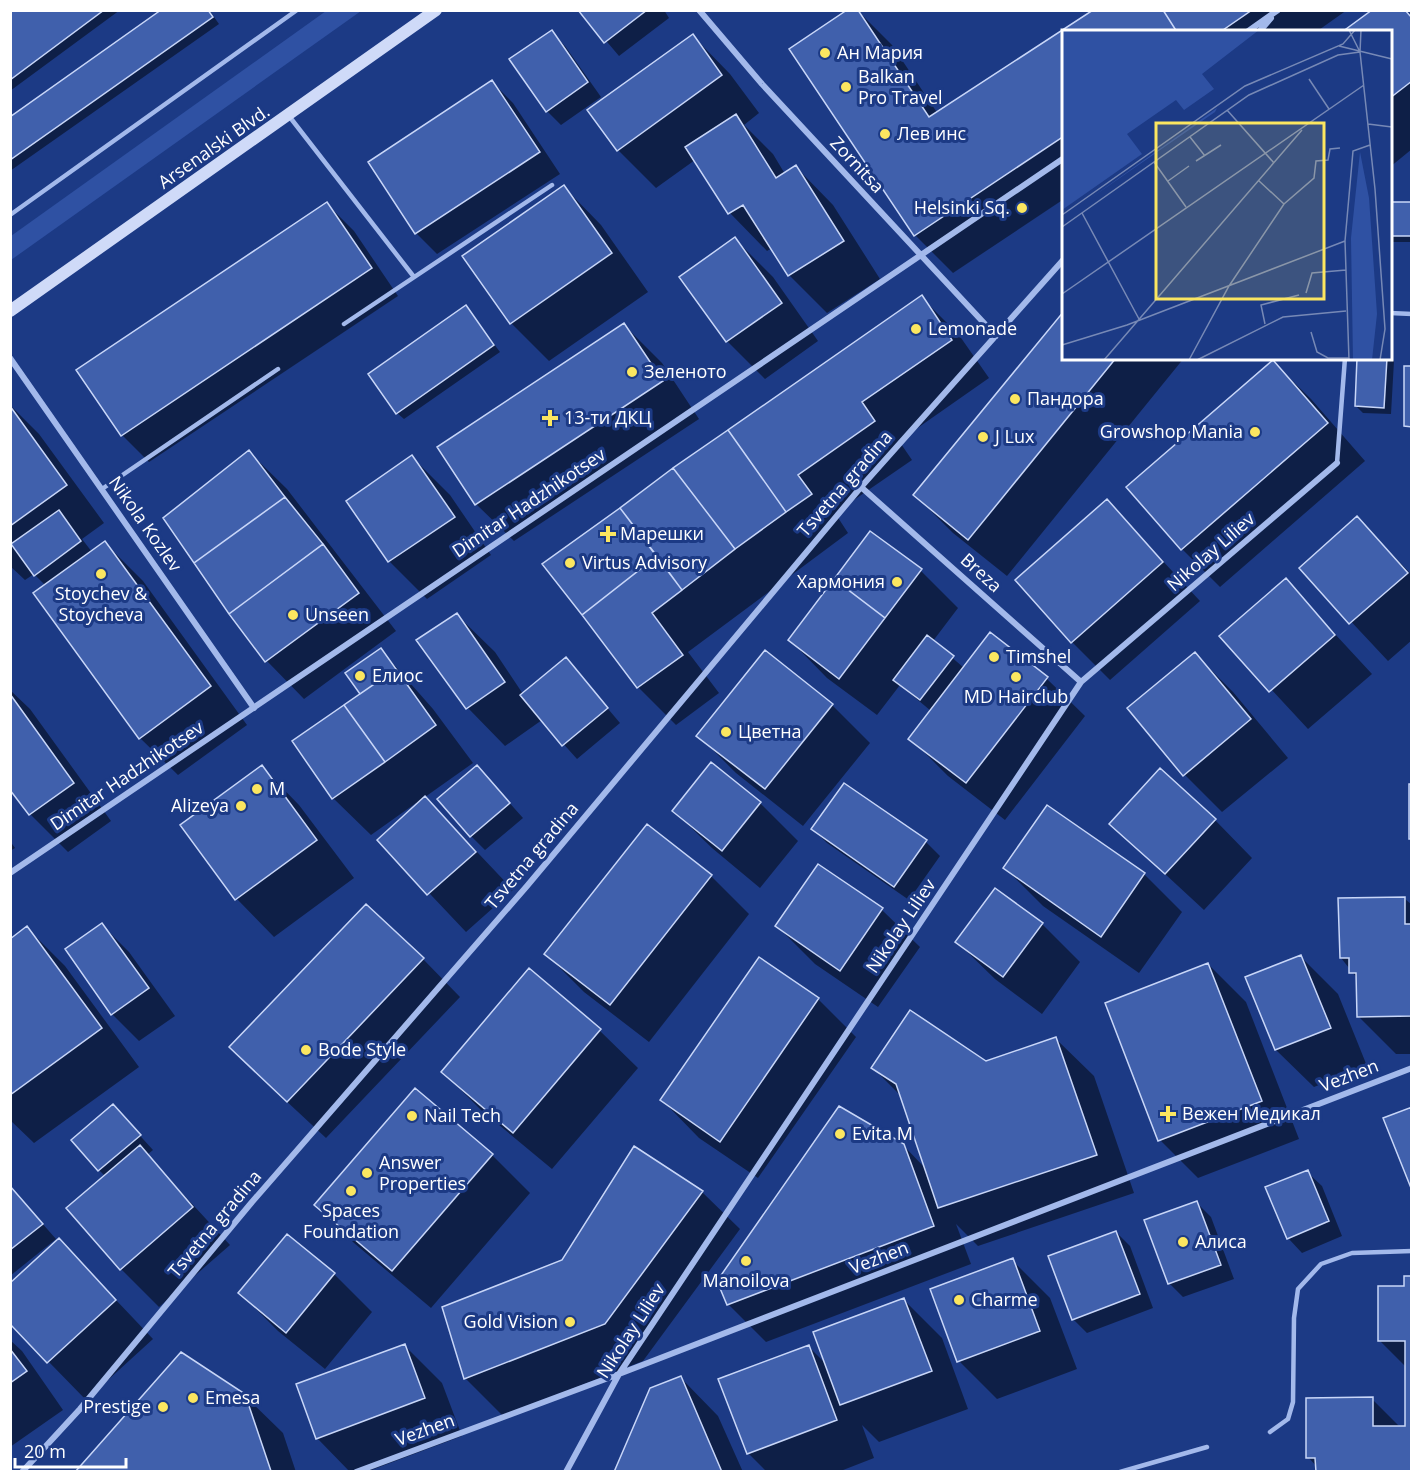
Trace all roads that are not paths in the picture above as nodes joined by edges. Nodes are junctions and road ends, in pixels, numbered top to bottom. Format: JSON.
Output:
{"nodes":[{"id":1,"x":297,"y":10,"type":"edge"},
{"id":2,"x":436,"y":10,"type":"edge"},
{"id":3,"x":699,"y":10,"type":"edge"},
{"id":4,"x":1277,"y":11,"type":"edge"},
{"id":5,"x":1250,"y":30,"type":"edge"},
{"id":6,"x":1261,"y":30,"type":"edge"},
{"id":7,"x":289,"y":116,"type":"junction"},
{"id":8,"x":1062,"y":159,"type":"edge"},
{"id":9,"x":552,"y":185,"type":"dead end"},
{"id":10,"x":10,"y":215,"type":"edge"},
{"id":11,"x":921,"y":256,"type":"junction"},
{"id":12,"x":1062,"y":261,"type":"edge"},
{"id":13,"x":414,"y":277,"type":"junction"},
{"id":14,"x":10,"y":311,"type":"edge"},
{"id":15,"x":1392,"y":313,"type":"edge"},
{"id":16,"x":1412,"y":314,"type":"edge"},
{"id":17,"x":344,"y":324,"type":"dead end"},
{"id":18,"x":996,"y":336,"type":"junction"},
{"id":19,"x":10,"y":358,"type":"edge"},
{"id":20,"x":1345,"y":360,"type":"edge"},
{"id":21,"x":278,"y":369,"type":"dead end"},
{"id":22,"x":1337,"y":463,"type":"joint"},
{"id":23,"x":861,"y":487,"type":"junction"},
{"id":24,"x":102,"y":489,"type":"junction"},
{"id":25,"x":1081,"y":682,"type":"junction"},
{"id":26,"x":254,"y":708,"type":"junction"},
{"id":27,"x":10,"y":873,"type":"edge"},
{"id":28,"x":1412,"y":1068,"type":"edge"},
{"id":29,"x":1412,"y":1251,"type":"edge"},
{"id":30,"x":620,"y":1374,"type":"junction"},
{"id":31,"x":1270,"y":1432,"type":"dead end"},
{"id":32,"x":1207,"y":1447,"type":"dead end"},
{"id":33,"x":22,"y":1472,"type":"edge"},
{"id":34,"x":356,"y":1472,"type":"edge"},
{"id":35,"x":566,"y":1472,"type":"edge"},
{"id":36,"x":1120,"y":1472,"type":"edge"}],
"edges":[{"from":1,"to":10,"type":"lane"},
{"from":2,"to":7,"type":"street","name":"Arsenalski Blvd."},
{"from":3,"to":11,"type":"street","name":"Zornitsa"},
{"from":4,"to":5,"type":"street"},
{"from":4,"to":6,"type":"street"},
{"from":7,"to":13,"type":"lane"},
{"from":7,"to":14,"type":"street","name":"Arsenalski Blvd."},
{"from":8,"to":11,"type":"street","name":"Dimitar Hadzhikotsev"},
{"from":9,"to":13,"type":"lane"},
{"from":11,"to":18,"type":"street","name":"Zornitsa"},
{"from":11,"to":26,"type":"street","name":"Dimitar Hadzhikotsev"},
{"from":12,"to":18,"type":"street","name":"Tsvetna gradina"},
{"from":13,"to":17,"type":"lane"},
{"from":15,"to":16,"type":"lane"},
{"from":18,"to":23,"type":"street","name":"Tsvetna gradina"},
{"from":19,"to":24,"type":"street","name":"Nikola Kozlev"},
{"from":20,"to":22,"type":"lane"},
{"from":21,"to":24,"type":"lane"},
{"from":22,"to":25,"type":"street","name":"Nikolay Liliev"},
{"from":23,"to":25,"type":"street","name":"Breza"},
{"from":23,"to":33,"type":"street","name":"Tsvetna gradina"},
{"from":24,"to":26,"type":"street","name":"Nikola Kozlev"},
{"from":25,"to":30,"type":"street","name":"Nikolay Liliev"},
{"from":26,"to":27,"type":"street","name":"Dimitar Hadzhikotsev"},
{"from":28,"to":30,"type":"street","name":"Vezhen"},
{"from":29,"to":31,"type":"lane"},
{"from":30,"to":34,"type":"street","name":"Vezhen"},
{"from":30,"to":35,"type":"street","name":"Nikolay Liliev"},
{"from":32,"to":36,"type":"lane"}]}
